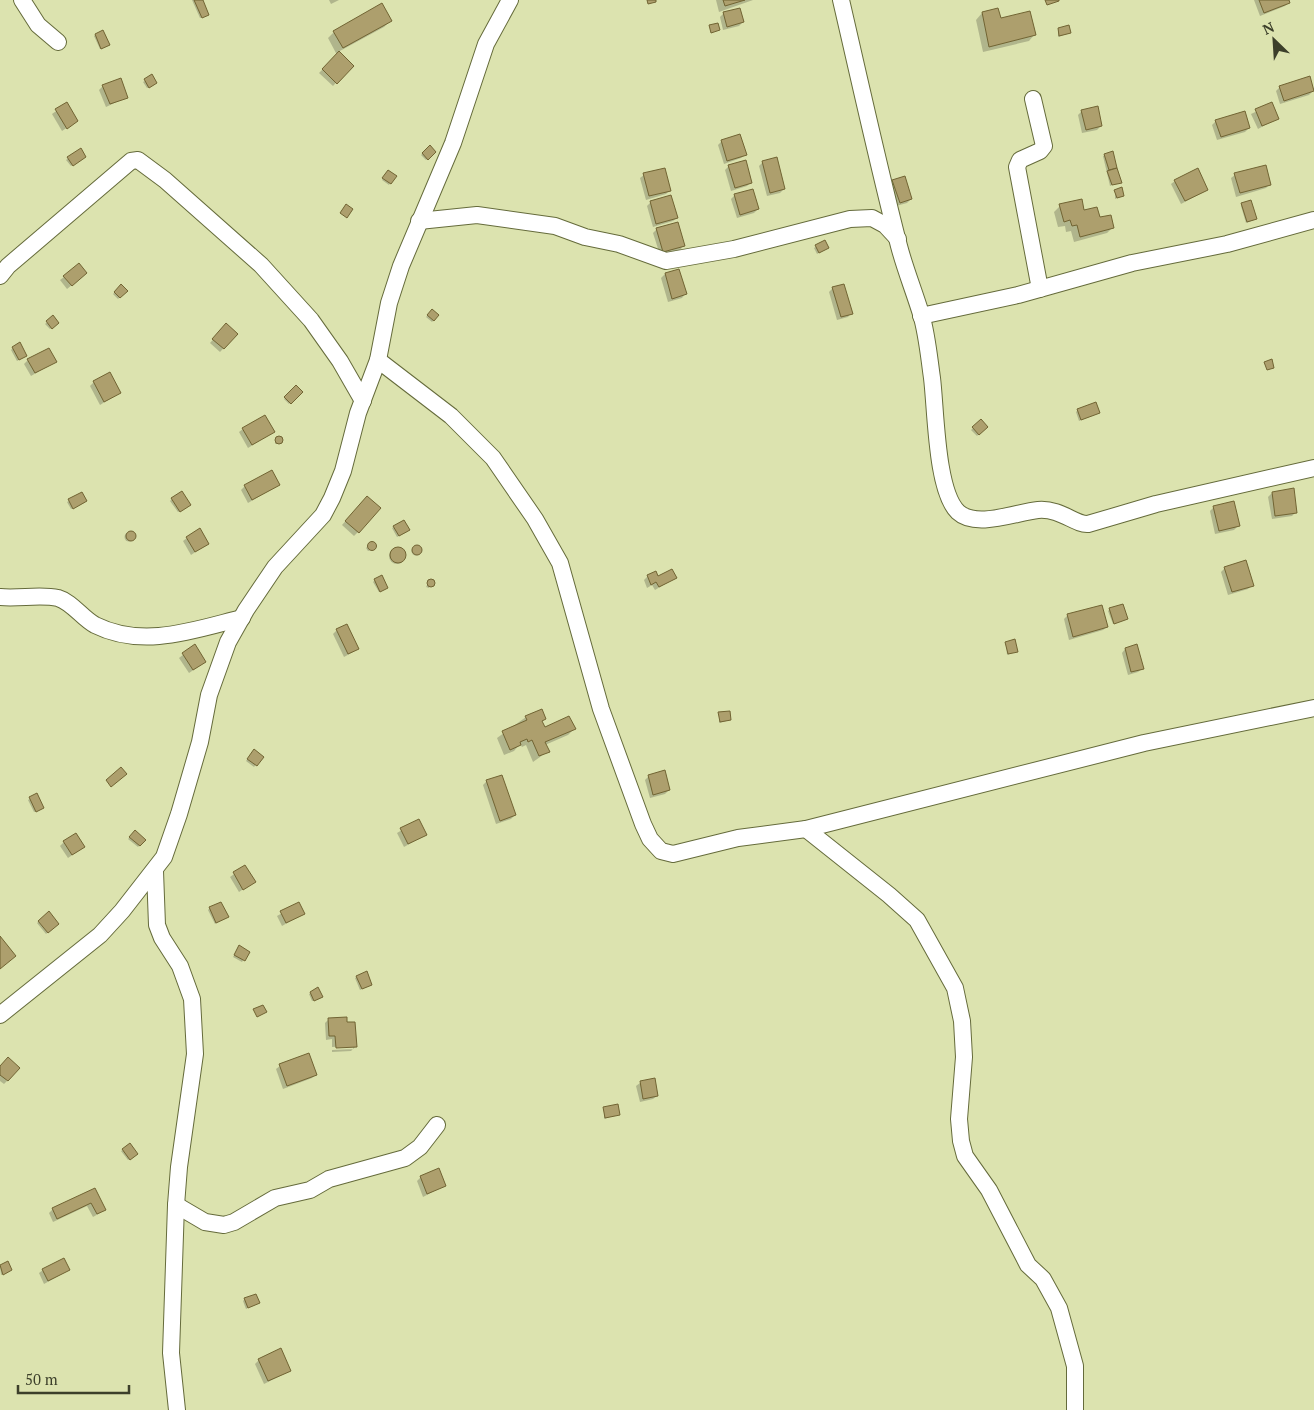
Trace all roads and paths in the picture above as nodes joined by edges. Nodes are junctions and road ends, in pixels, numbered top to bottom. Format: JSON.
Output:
{"nodes":[{"id":1,"x":22,"y":0,"type":"edge"},
{"id":2,"x":510,"y":0,"type":"edge"},
{"id":3,"x":841,"y":0,"type":"edge"},
{"id":4,"x":58,"y":42,"type":"dead end"},
{"id":5,"x":1034,"y":99,"type":"dead end"},
{"id":6,"x":1314,"y":220,"type":"edge"},
{"id":7,"x":420,"y":221,"type":"junction"},
{"id":8,"x":898,"y":239,"type":"junction"},
{"id":9,"x":0,"y":276,"type":"edge"},
{"id":10,"x":1040,"y":288,"type":"junction"},
{"id":11,"x":922,"y":316,"type":"junction"},
{"id":12,"x":378,"y":360,"type":"junction"},
{"id":13,"x":363,"y":401,"type":"junction"},
{"id":14,"x":1314,"y":468,"type":"edge"},
{"id":15,"x":0,"y":597,"type":"edge"},
{"id":16,"x":242,"y":618,"type":"junction"},
{"id":17,"x":1314,"y":708,"type":"edge"},
{"id":18,"x":806,"y":830,"type":"junction"},
{"id":19,"x":155,"y":871,"type":"junction"},
{"id":20,"x":0,"y":1014,"type":"edge"},
{"id":21,"x":438,"y":1125,"type":"dead end"},
{"id":22,"x":176,"y":1205,"type":"junction"},
{"id":23,"x":177,"y":1410,"type":"edge"},
{"id":24,"x":1075,"y":1410,"type":"edge"}],
"edges":[{"from":1,"to":4,"type":"street"},
{"from":2,"to":7,"type":"street"},
{"from":3,"to":8,"type":"street"},
{"from":5,"to":10,"type":"street"},
{"from":6,"to":10,"type":"street"},
{"from":7,"to":8,"type":"street"},
{"from":7,"to":12,"type":"street"},
{"from":8,"to":11,"type":"street"},
{"from":9,"to":13,"type":"street"},
{"from":10,"to":11,"type":"street"},
{"from":11,"to":14,"type":"street"},
{"from":12,"to":13,"type":"street"},
{"from":12,"to":18,"type":"street"},
{"from":13,"to":16,"type":"street"},
{"from":15,"to":16,"type":"street"},
{"from":16,"to":19,"type":"street"},
{"from":17,"to":18,"type":"street"},
{"from":18,"to":24,"type":"street"},
{"from":19,"to":20,"type":"street"},
{"from":19,"to":22,"type":"street"},
{"from":21,"to":22,"type":"street"},
{"from":22,"to":23,"type":"street"}]}
